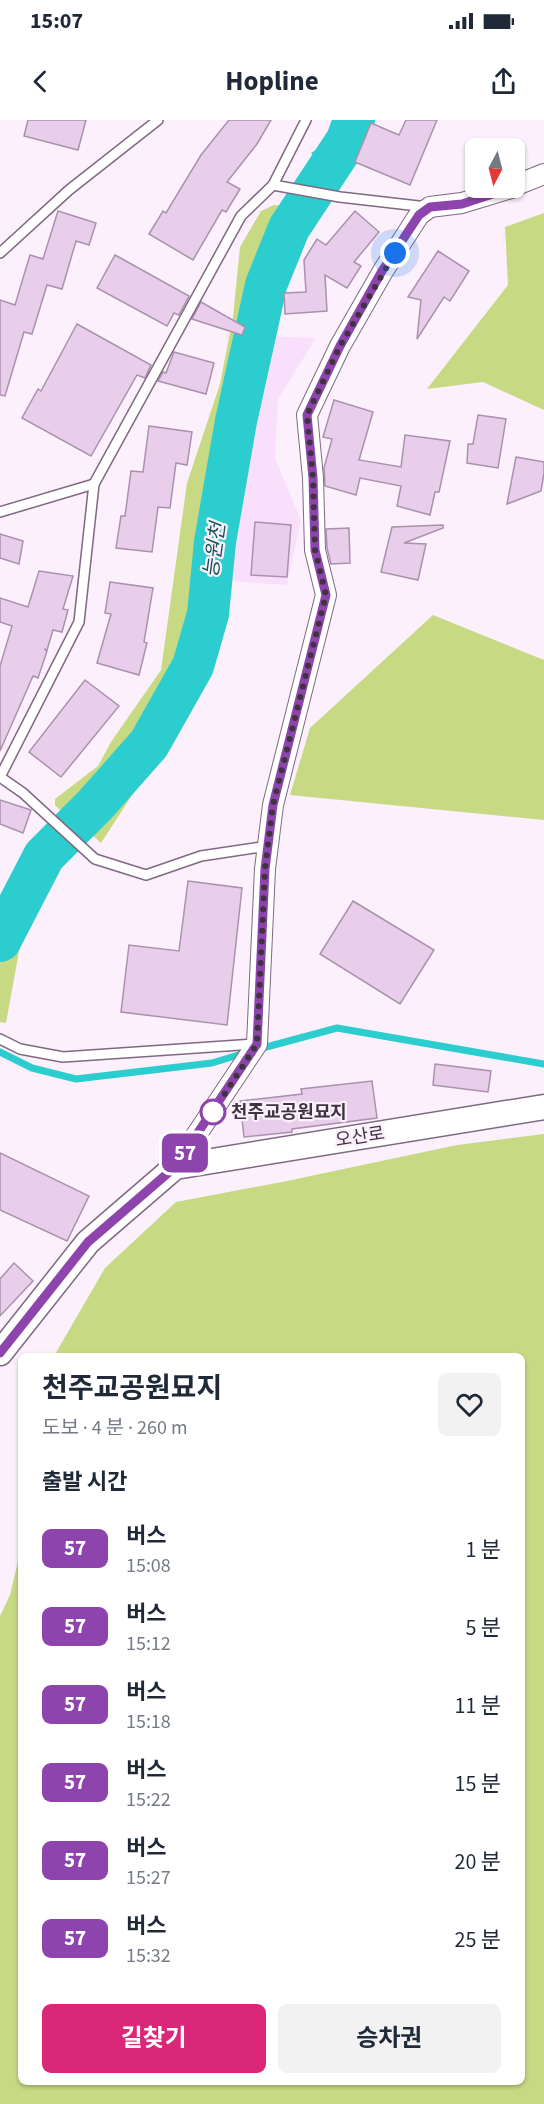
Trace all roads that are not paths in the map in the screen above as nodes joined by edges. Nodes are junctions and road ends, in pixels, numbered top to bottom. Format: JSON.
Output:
{"nodes":[{"id":1,"x":158,"y":120,"type":"edge"},
{"id":2,"x":306,"y":120,"type":"edge"},
{"id":3,"x":544,"y":174,"type":"edge"},
{"id":4,"x":525,"y":182,"type":"edge"},
{"id":5,"x":273,"y":185,"type":"junction"},
{"id":6,"x":480,"y":198,"type":"edge"},
{"id":7,"x":430,"y":207,"type":"junction"},
{"id":8,"x":0,"y":253,"type":"edge"},
{"id":9,"x":94,"y":484,"type":"junction"},
{"id":10,"x":0,"y":512,"type":"edge"},
{"id":11,"x":0,"y":777,"type":"edge"},
{"id":12,"x":268,"y":846,"type":"junction"},
{"id":13,"x":0,"y":1039,"type":"edge"},
{"id":14,"x":257,"y":1044,"type":"junction"},
{"id":15,"x":544,"y":1107,"type":"edge"},
{"id":16,"x":175,"y":1167,"type":"junction"},
{"id":17,"x":0,"y":1353,"type":"edge"}],
"edges":[{"from":1,"to":8,"type":"lane"},
{"from":2,"to":5,"type":"lane"},
{"from":3,"to":4,"type":"street"},
{"from":5,"to":7,"type":"lane"},
{"from":5,"to":9,"type":"lane"},
{"from":6,"to":7,"type":"street"},
{"from":7,"to":12,"type":"street"},
{"from":9,"to":10,"type":"lane"},
{"from":9,"to":11,"type":"lane"},
{"from":11,"to":12,"type":"lane"},
{"from":12,"to":14,"type":"street"},
{"from":13,"to":14,"type":"lane"},
{"from":14,"to":16,"type":"street"},
{"from":15,"to":16,"type":"street","name":"오산로"},
{"from":16,"to":17,"type":"street"}]}
